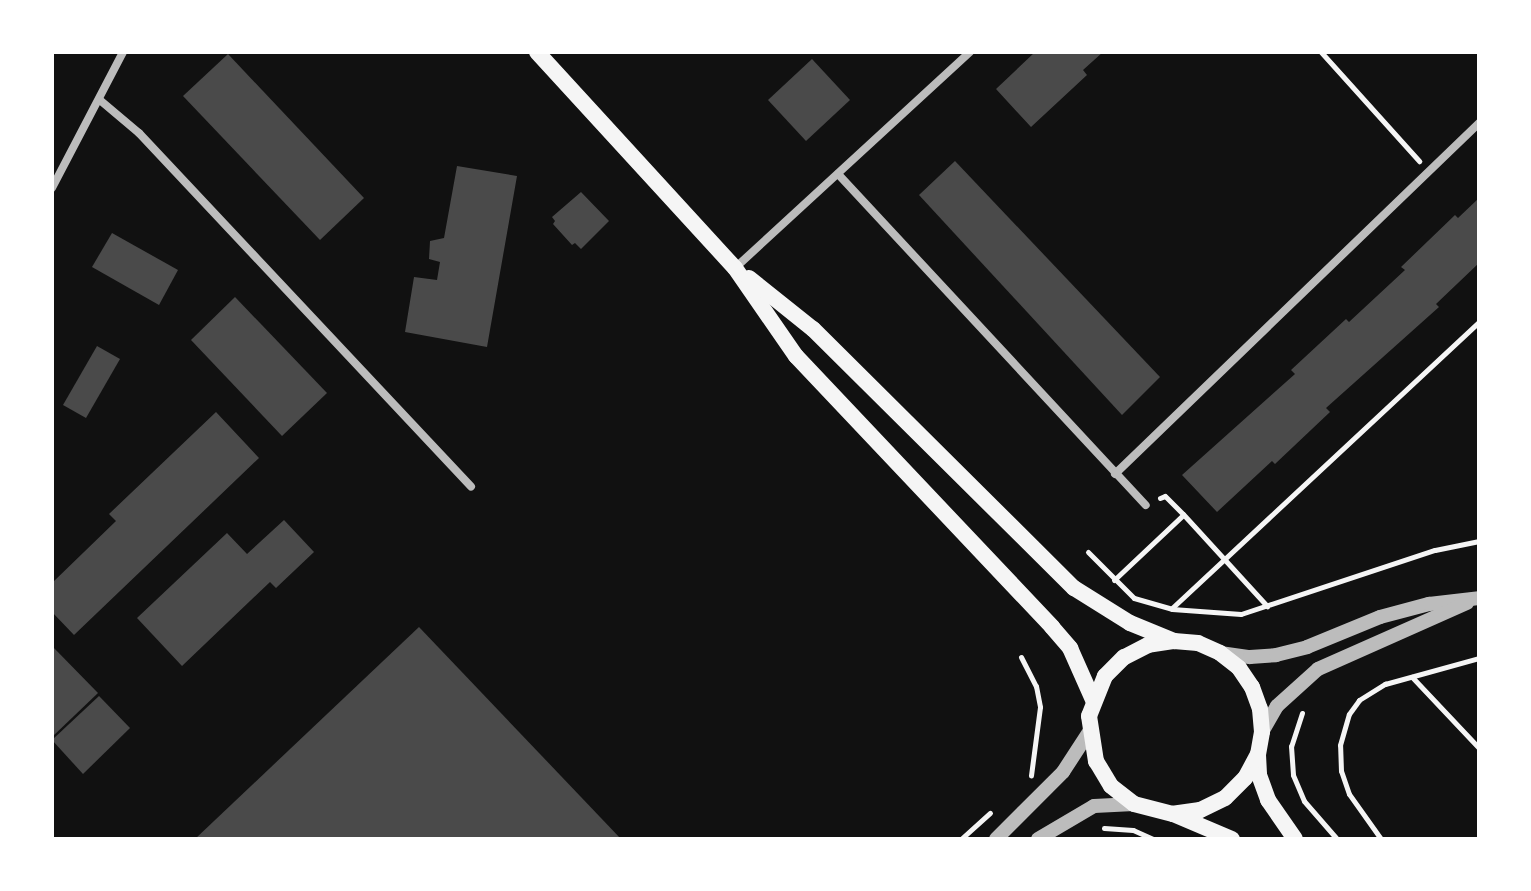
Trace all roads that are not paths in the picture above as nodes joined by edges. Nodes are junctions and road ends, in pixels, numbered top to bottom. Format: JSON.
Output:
{"nodes":[{"id":1,"x":123,"y":52,"type":"edge"},
{"id":2,"x":537,"y":52,"type":"edge"},
{"id":3,"x":970,"y":52,"type":"edge"},
{"id":4,"x":101,"y":101,"type":"junction"},
{"id":5,"x":1479,"y":123,"type":"edge"},
{"id":6,"x":838,"y":174,"type":"junction"},
{"id":7,"x":52,"y":188,"type":"edge"},
{"id":8,"x":735,"y":268,"type":"junction"},
{"id":9,"x":1115,"y":474,"type":"junction"},
{"id":10,"x":471,"y":487,"type":"dead end"},
{"id":11,"x":1146,"y":505,"type":"road end"},
{"id":12,"x":1477,"y":598,"type":"edge"},
{"id":13,"x":1174,"y":641,"type":"junction"},
{"id":14,"x":1220,"y":653,"type":"junction"},
{"id":15,"x":1093,"y":700,"type":"junction"},
{"id":16,"x":1089,"y":732,"type":"junction"},
{"id":17,"x":1262,"y":732,"type":"junction"},
{"id":18,"x":1258,"y":754,"type":"junction"},
{"id":19,"x":1134,"y":804,"type":"junction"},
{"id":20,"x":1173,"y":814,"type":"junction"},
{"id":21,"x":996,"y":839,"type":"edge"},
{"id":22,"x":1038,"y":839,"type":"edge"},
{"id":23,"x":1232,"y":839,"type":"edge"},
{"id":24,"x":1295,"y":839,"type":"edge"}],
"edges":[{"from":1,"to":4,"type":"street"},
{"from":2,"to":8,"type":"main road"},
{"from":3,"to":6,"type":"street"},
{"from":4,"to":7,"type":"street"},
{"from":4,"to":10,"type":"street"},
{"from":5,"to":9,"type":"street"},
{"from":6,"to":8,"type":"street"},
{"from":6,"to":9,"type":"street"},
{"from":8,"to":13,"type":"main road"},
{"from":8,"to":15,"type":"main road"},
{"from":9,"to":11,"type":"street"},
{"from":12,"to":14,"type":"street"},
{"from":12,"to":17,"type":"street"},
{"from":13,"to":14,"type":"main road"},
{"from":13,"to":15,"type":"main road"},
{"from":14,"to":17,"type":"main road"},
{"from":15,"to":16,"type":"main road"},
{"from":16,"to":19,"type":"main road"},
{"from":16,"to":21,"type":"street"},
{"from":17,"to":18,"type":"main road"},
{"from":18,"to":20,"type":"main road"},
{"from":18,"to":24,"type":"main road"},
{"from":19,"to":20,"type":"main road"},
{"from":19,"to":22,"type":"street"},
{"from":20,"to":23,"type":"main road"}]}
